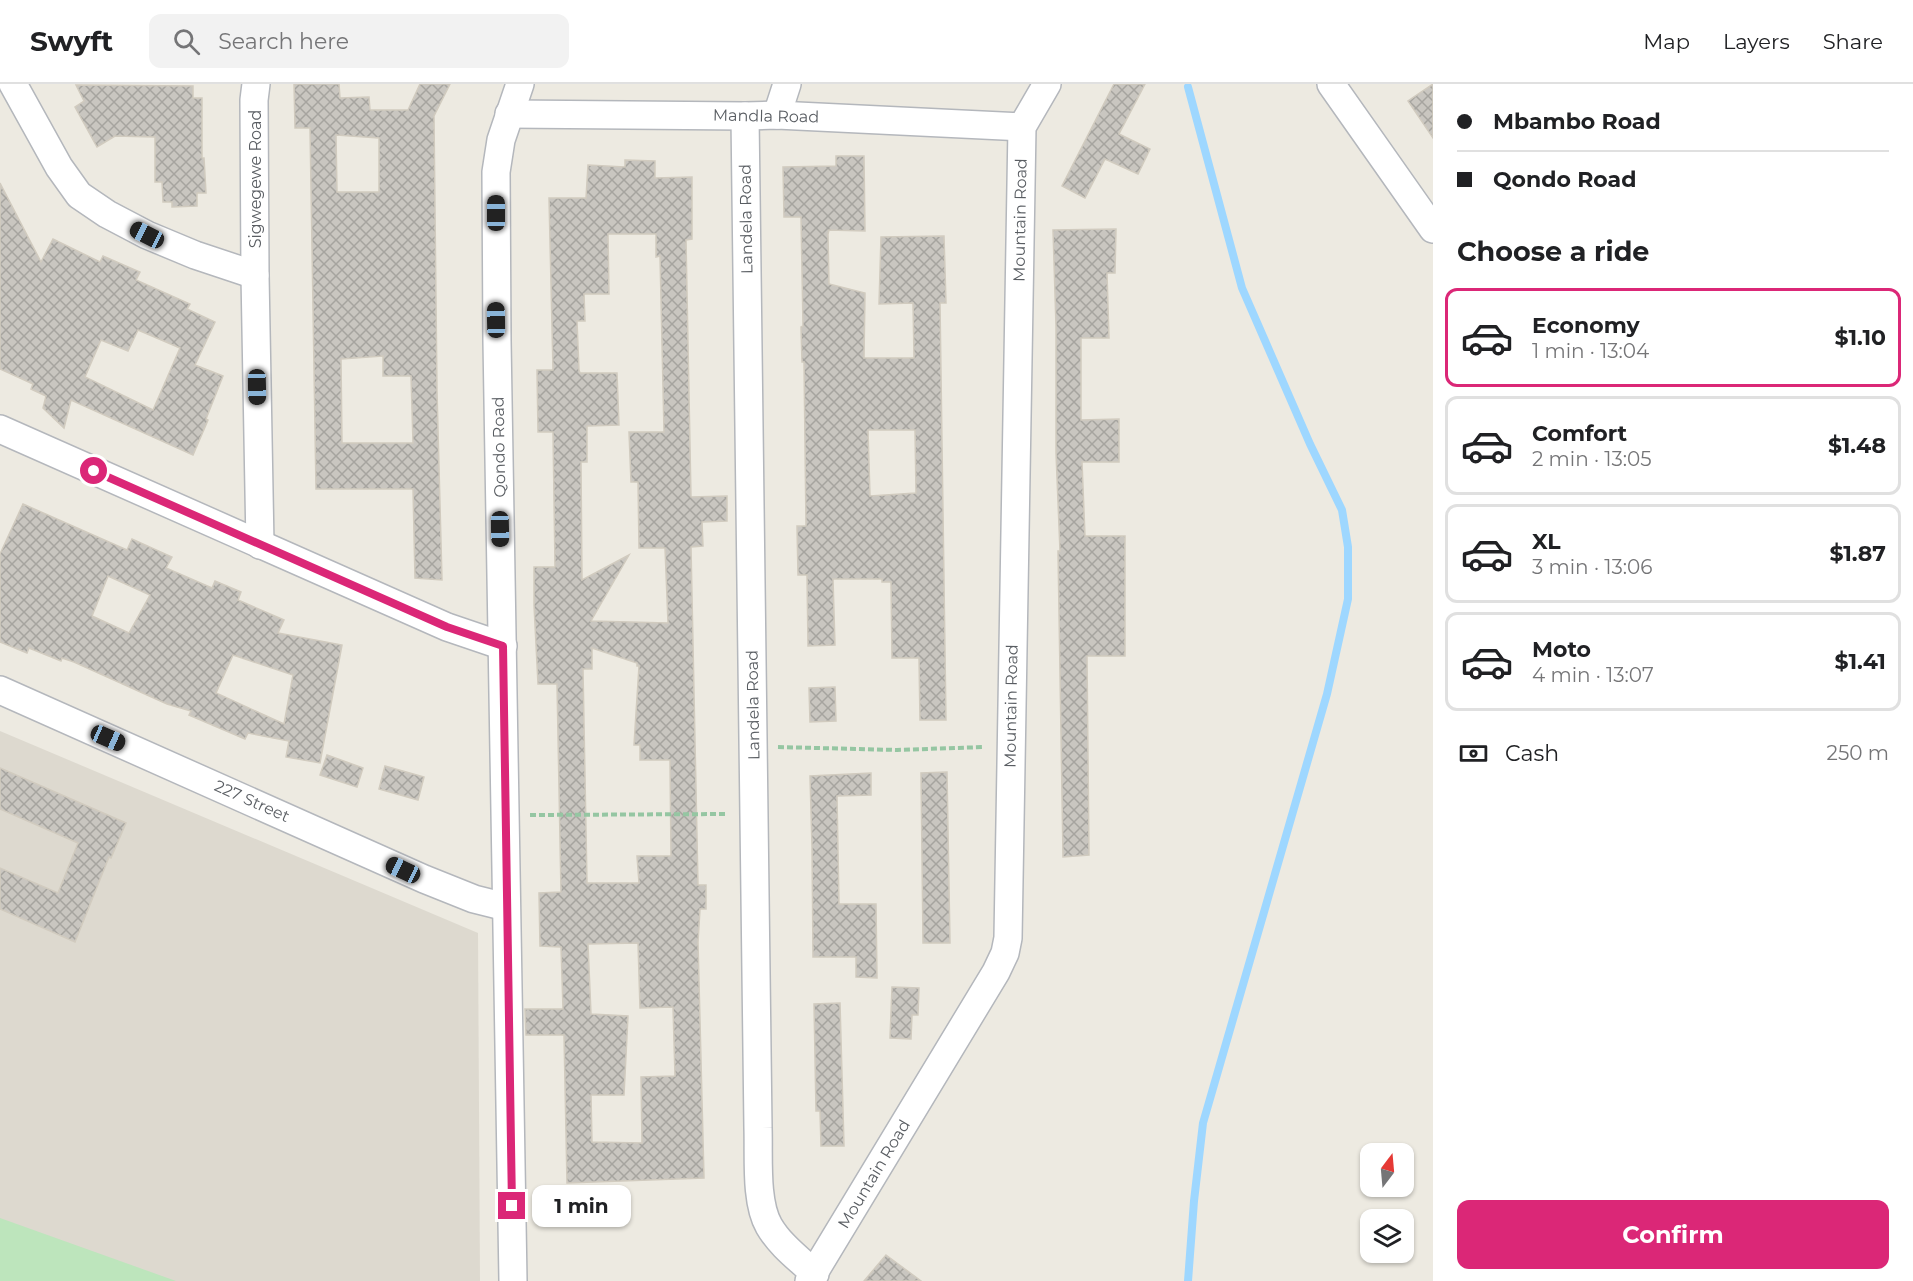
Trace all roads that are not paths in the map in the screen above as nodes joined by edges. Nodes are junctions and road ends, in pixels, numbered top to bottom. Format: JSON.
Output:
{"nodes":[{"id":1,"x":13,"y":84,"type":"edge"},
{"id":2,"x":256,"y":84,"type":"edge"},
{"id":3,"x":520,"y":84,"type":"edge"},
{"id":4,"x":788,"y":84,"type":"edge"},
{"id":5,"x":1047,"y":84,"type":"edge"},
{"id":6,"x":1332,"y":84,"type":"edge"},
{"id":7,"x":509,"y":114,"type":"junction"},
{"id":8,"x":777,"y":115,"type":"junction"},
{"id":9,"x":745,"y":116,"type":"junction"},
{"id":10,"x":1022,"y":127,"type":"junction"},
{"id":11,"x":1433,"y":229,"type":"edge"},
{"id":12,"x":255,"y":275,"type":"junction"},
{"id":13,"x":0,"y":429,"type":"edge"},
{"id":14,"x":260,"y":545,"type":"junction"},
{"id":15,"x":503,"y":646,"type":"junction"},
{"id":16,"x":0,"y":690,"type":"edge"},
{"id":17,"x":506,"y":907,"type":"junction"},
{"id":18,"x":812,"y":1277,"type":"edge"},
{"id":19,"x":513,"y":1281,"type":"edge"}],
"edges":[{"from":1,"to":12,"type":"street","name":"Sigwegewe Road"},
{"from":2,"to":12,"type":"street","name":"Sigwegewe Road"},
{"from":3,"to":7,"type":"street","name":"Qondo Road"},
{"from":4,"to":8,"type":"street"},
{"from":5,"to":10,"type":"street","name":"Mountain Road"},
{"from":6,"to":11,"type":"street"},
{"from":7,"to":9,"type":"street","name":"Mandla Road"},
{"from":7,"to":15,"type":"street","name":"Qondo Road"},
{"from":8,"to":9,"type":"street","name":"Mandla Road"},
{"from":8,"to":10,"type":"street","name":"Mandla Road"},
{"from":9,"to":18,"type":"street","name":"Landela Road"},
{"from":10,"to":18,"type":"street","name":"Mountain Road"},
{"from":12,"to":14,"type":"street","name":"Sigwegewe Road"},
{"from":13,"to":14,"type":"street"},
{"from":14,"to":15,"type":"street"},
{"from":15,"to":17,"type":"street","name":"Qondo Road"},
{"from":16,"to":17,"type":"street","name":"227 Street"},
{"from":17,"to":19,"type":"street","name":"Qondo Road"}]}
